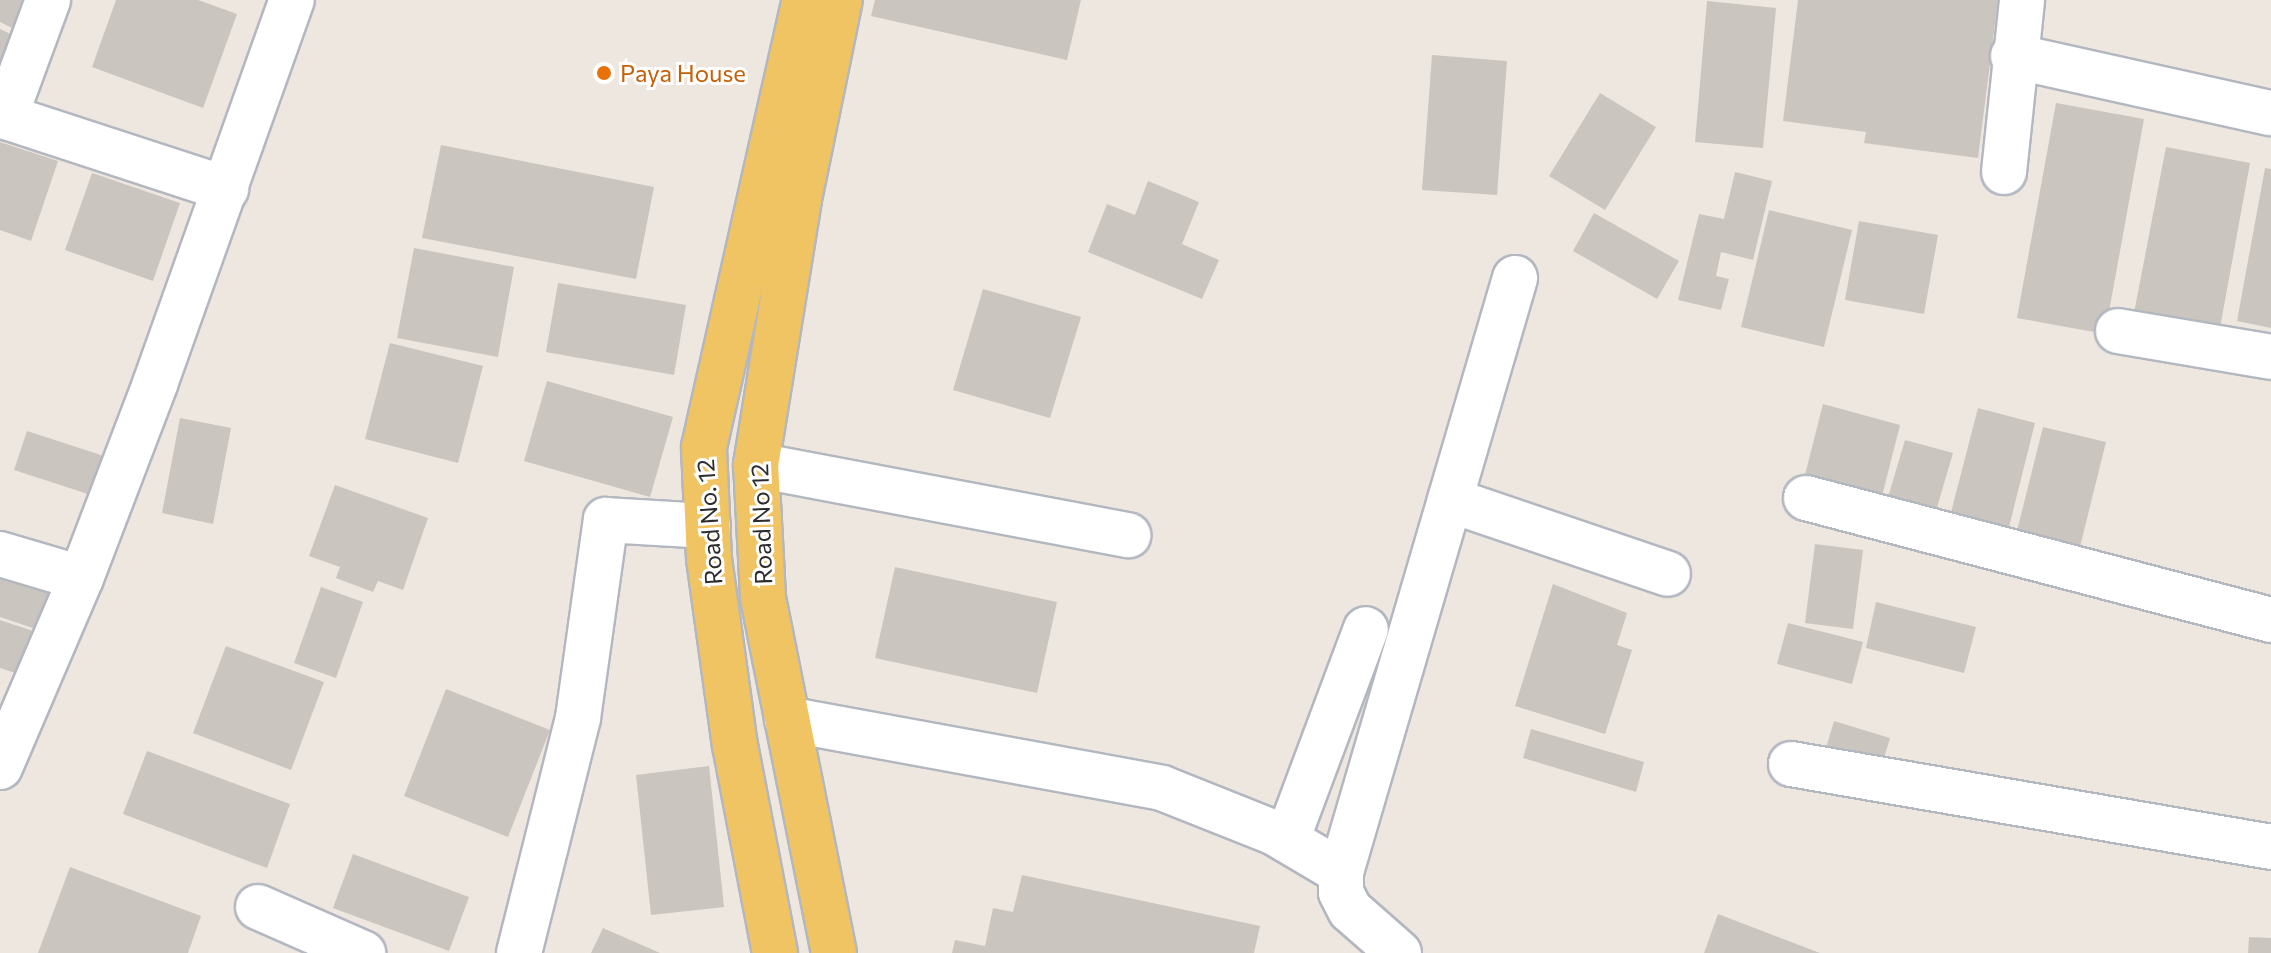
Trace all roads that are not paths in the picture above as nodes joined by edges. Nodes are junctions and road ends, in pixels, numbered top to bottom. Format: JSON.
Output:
{"nodes":[{"id":1,"x":48,"y":0,"type":"edge"},
{"id":2,"x":292,"y":0,"type":"edge"},
{"id":3,"x":805,"y":0,"type":"edge"},
{"id":4,"x":840,"y":0,"type":"edge"},
{"id":5,"x":2022,"y":0,"type":"edge"},
{"id":6,"x":2013,"y":56,"type":"junction"},
{"id":7,"x":2271,"y":113,"type":"edge"},
{"id":8,"x":2,"y":116,"type":"edge"},
{"id":9,"x":2004,"y":172,"type":"dead end"},
{"id":10,"x":226,"y":189,"type":"junction"},
{"id":11,"x":1515,"y":278,"type":"dead end"},
{"id":12,"x":2118,"y":331,"type":"dead end"},
{"id":13,"x":2271,"y":357,"type":"edge"},
{"id":14,"x":756,"y":465,"type":"junction"},
{"id":15,"x":1806,"y":498,"type":"dead end"},
{"id":16,"x":1450,"y":500,"type":"junction"},
{"id":17,"x":708,"y":526,"type":"junction"},
{"id":18,"x":1128,"y":535,"type":"dead end"},
{"id":19,"x":0,"y":554,"type":"edge"},
{"id":20,"x":1668,"y":574,"type":"dead end"},
{"id":21,"x":81,"y":578,"type":"junction"},
{"id":22,"x":2271,"y":620,"type":"edge"},
{"id":23,"x":1366,"y":629,"type":"dead end"},
{"id":24,"x":787,"y":719,"type":"junction"},
{"id":25,"x":1791,"y":764,"type":"dead end"},
{"id":26,"x":0,"y":767,"type":"edge"},
{"id":27,"x":1287,"y":840,"type":"junction"},
{"id":28,"x":2271,"y":847,"type":"edge"},
{"id":29,"x":1341,"y":872,"type":"junction"},
{"id":30,"x":258,"y":907,"type":"dead end"},
{"id":31,"x":363,"y":953,"type":"edge"},
{"id":32,"x":519,"y":953,"type":"edge"},
{"id":33,"x":775,"y":953,"type":"edge"},
{"id":34,"x":834,"y":953,"type":"edge"},
{"id":35,"x":1399,"y":953,"type":"edge"}],
"edges":[{"from":1,"to":8,"type":"street"},
{"from":2,"to":10,"type":"street"},
{"from":3,"to":17,"type":"main road","name":"Road No. 12"},
{"from":4,"to":14,"type":"main road","name":"Road No 12"},
{"from":5,"to":6,"type":"street"},
{"from":6,"to":7,"type":"street"},
{"from":6,"to":9,"type":"street"},
{"from":8,"to":10,"type":"street"},
{"from":10,"to":21,"type":"street"},
{"from":11,"to":16,"type":"street"},
{"from":12,"to":13,"type":"street"},
{"from":14,"to":18,"type":"street"},
{"from":14,"to":24,"type":"main road","name":"Road No 12"},
{"from":15,"to":22,"type":"street"},
{"from":16,"to":20,"type":"street"},
{"from":16,"to":29,"type":"street"},
{"from":17,"to":32,"type":"street"},
{"from":17,"to":33,"type":"main road","name":"Road No. 12"},
{"from":19,"to":21,"type":"street"},
{"from":21,"to":26,"type":"street"},
{"from":23,"to":27,"type":"street"},
{"from":24,"to":27,"type":"street"},
{"from":24,"to":34,"type":"main road","name":"Road No 12"},
{"from":25,"to":28,"type":"street"},
{"from":27,"to":29,"type":"street"},
{"from":29,"to":35,"type":"street"},
{"from":30,"to":31,"type":"street"}]}
